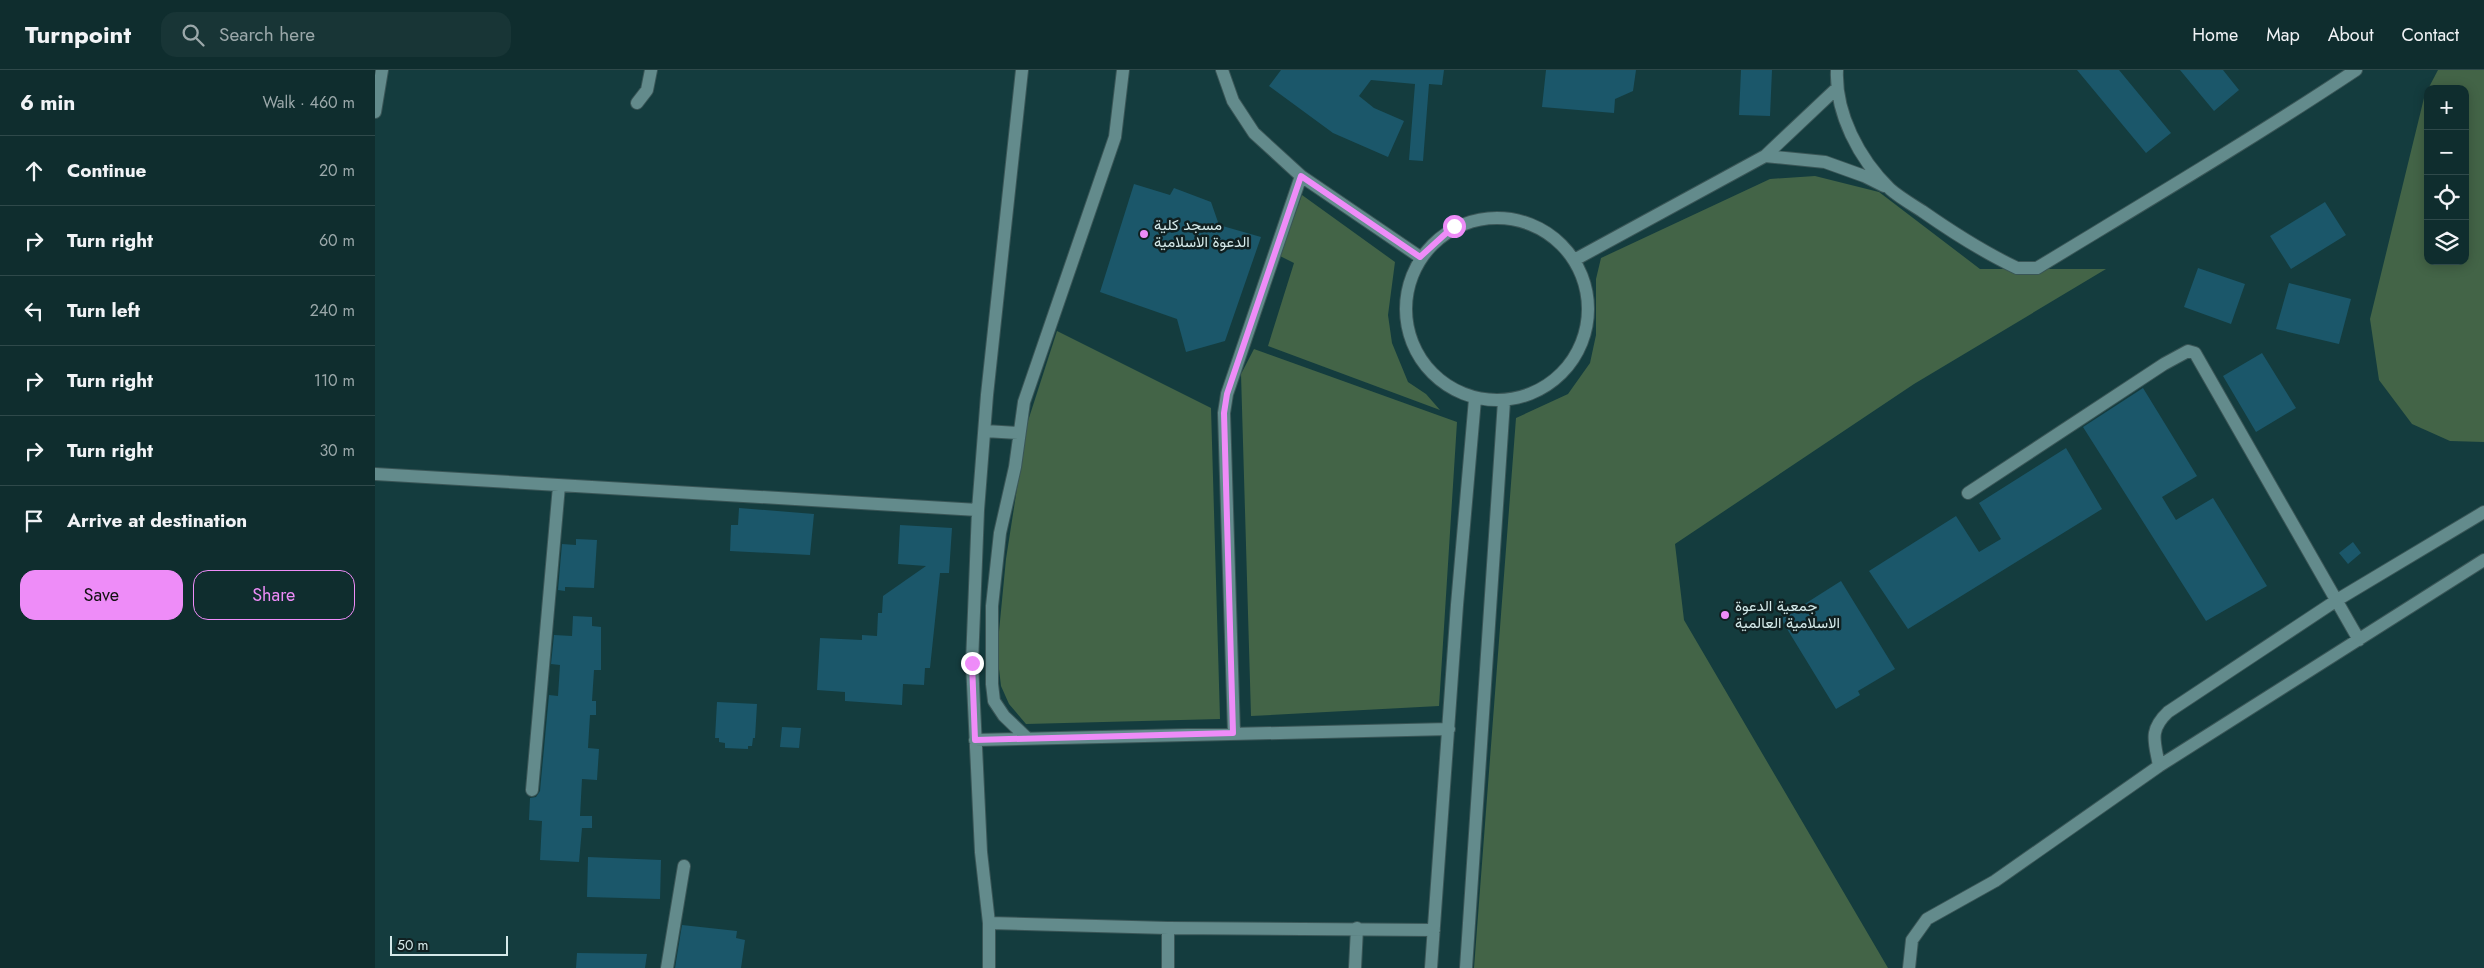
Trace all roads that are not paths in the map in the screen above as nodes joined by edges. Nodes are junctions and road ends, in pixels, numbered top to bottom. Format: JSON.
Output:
{"nodes":[{"id":1,"x":382,"y":70,"type":"edge"},
{"id":2,"x":651,"y":70,"type":"edge"},
{"id":3,"x":1022,"y":70,"type":"edge"},
{"id":4,"x":1123,"y":70,"type":"edge"},
{"id":5,"x":1222,"y":70,"type":"edge"},
{"id":6,"x":1837,"y":70,"type":"edge"},
{"id":7,"x":2356,"y":70,"type":"edge"},
{"id":8,"x":1836,"y":90,"type":"junction"},
{"id":9,"x":637,"y":103,"type":"dead end"},
{"id":10,"x":375,"y":112,"type":"edge"},
{"id":11,"x":1765,"y":156,"type":"junction"},
{"id":12,"x":1301,"y":176,"type":"junction"},
{"id":13,"x":1891,"y":190,"type":"junction"},
{"id":14,"x":1420,"y":257,"type":"junction"},
{"id":15,"x":1576,"y":259,"type":"junction"},
{"id":16,"x":1475,"y":399,"type":"junction"},
{"id":17,"x":1504,"y":401,"type":"junction"},
{"id":18,"x":985,"y":431,"type":"junction"},
{"id":19,"x":1019,"y":433,"type":"junction"},
{"id":20,"x":375,"y":474,"type":"edge"},
{"id":21,"x":559,"y":486,"type":"junction"},
{"id":22,"x":1968,"y":493,"type":"dead end"},
{"id":23,"x":978,"y":510,"type":"junction"},
{"id":24,"x":2484,"y":512,"type":"edge"},
{"id":25,"x":2484,"y":560,"type":"edge"},
{"id":26,"x":2337,"y":600,"type":"junction"},
{"id":27,"x":2359,"y":640,"type":"junction"},
{"id":28,"x":1449,"y":729,"type":"junction"},
{"id":29,"x":1233,"y":733,"type":"junction"},
{"id":30,"x":1026,"y":737,"type":"junction"},
{"id":31,"x":975,"y":740,"type":"junction"},
{"id":32,"x":2159,"y":766,"type":"junction"},
{"id":33,"x":532,"y":790,"type":"dead end"},
{"id":34,"x":685,"y":866,"type":"dead end"},
{"id":35,"x":989,"y":923,"type":"junction"},
{"id":36,"x":1168,"y":928,"type":"junction"},
{"id":37,"x":1357,"y":928,"type":"junction"},
{"id":38,"x":1434,"y":930,"type":"junction"},
{"id":39,"x":667,"y":968,"type":"edge"},
{"id":40,"x":989,"y":968,"type":"edge"},
{"id":41,"x":1168,"y":968,"type":"edge"},
{"id":42,"x":1355,"y":968,"type":"edge"},
{"id":43,"x":1431,"y":968,"type":"edge"},
{"id":44,"x":1466,"y":968,"type":"edge"},
{"id":45,"x":1909,"y":968,"type":"edge"}],
"edges":[{"from":1,"to":10,"type":"street"},
{"from":2,"to":9,"type":"street"},
{"from":3,"to":18,"type":"street"},
{"from":4,"to":19,"type":"street"},
{"from":5,"to":12,"type":"street"},
{"from":6,"to":8,"type":"street"},
{"from":7,"to":13,"type":"street"},
{"from":8,"to":11,"type":"street"},
{"from":8,"to":13,"type":"street"},
{"from":11,"to":13,"type":"street"},
{"from":11,"to":15,"type":"street"},
{"from":12,"to":14,"type":"street"},
{"from":12,"to":29,"type":"street"},
{"from":14,"to":15,"type":"street"},
{"from":14,"to":16,"type":"street"},
{"from":15,"to":17,"type":"street"},
{"from":16,"to":17,"type":"street"},
{"from":16,"to":28,"type":"street"},
{"from":17,"to":44,"type":"street"},
{"from":18,"to":19,"type":"street"},
{"from":18,"to":23,"type":"street"},
{"from":19,"to":30,"type":"street"},
{"from":20,"to":21,"type":"street"},
{"from":21,"to":23,"type":"street"},
{"from":21,"to":33,"type":"street"},
{"from":22,"to":26,"type":"street"},
{"from":23,"to":31,"type":"street"},
{"from":24,"to":26,"type":"street"},
{"from":25,"to":27,"type":"street"},
{"from":26,"to":27,"type":"street"},
{"from":26,"to":32,"type":"street"},
{"from":27,"to":32,"type":"street"},
{"from":28,"to":29,"type":"street"},
{"from":28,"to":38,"type":"street"},
{"from":29,"to":30,"type":"street"},
{"from":30,"to":31,"type":"street"},
{"from":31,"to":35,"type":"street"},
{"from":32,"to":45,"type":"street"},
{"from":34,"to":39,"type":"street"},
{"from":35,"to":36,"type":"street"},
{"from":35,"to":40,"type":"street"},
{"from":36,"to":37,"type":"street"},
{"from":36,"to":41,"type":"street"},
{"from":37,"to":38,"type":"street"},
{"from":37,"to":42,"type":"street"},
{"from":38,"to":43,"type":"street"}]}
